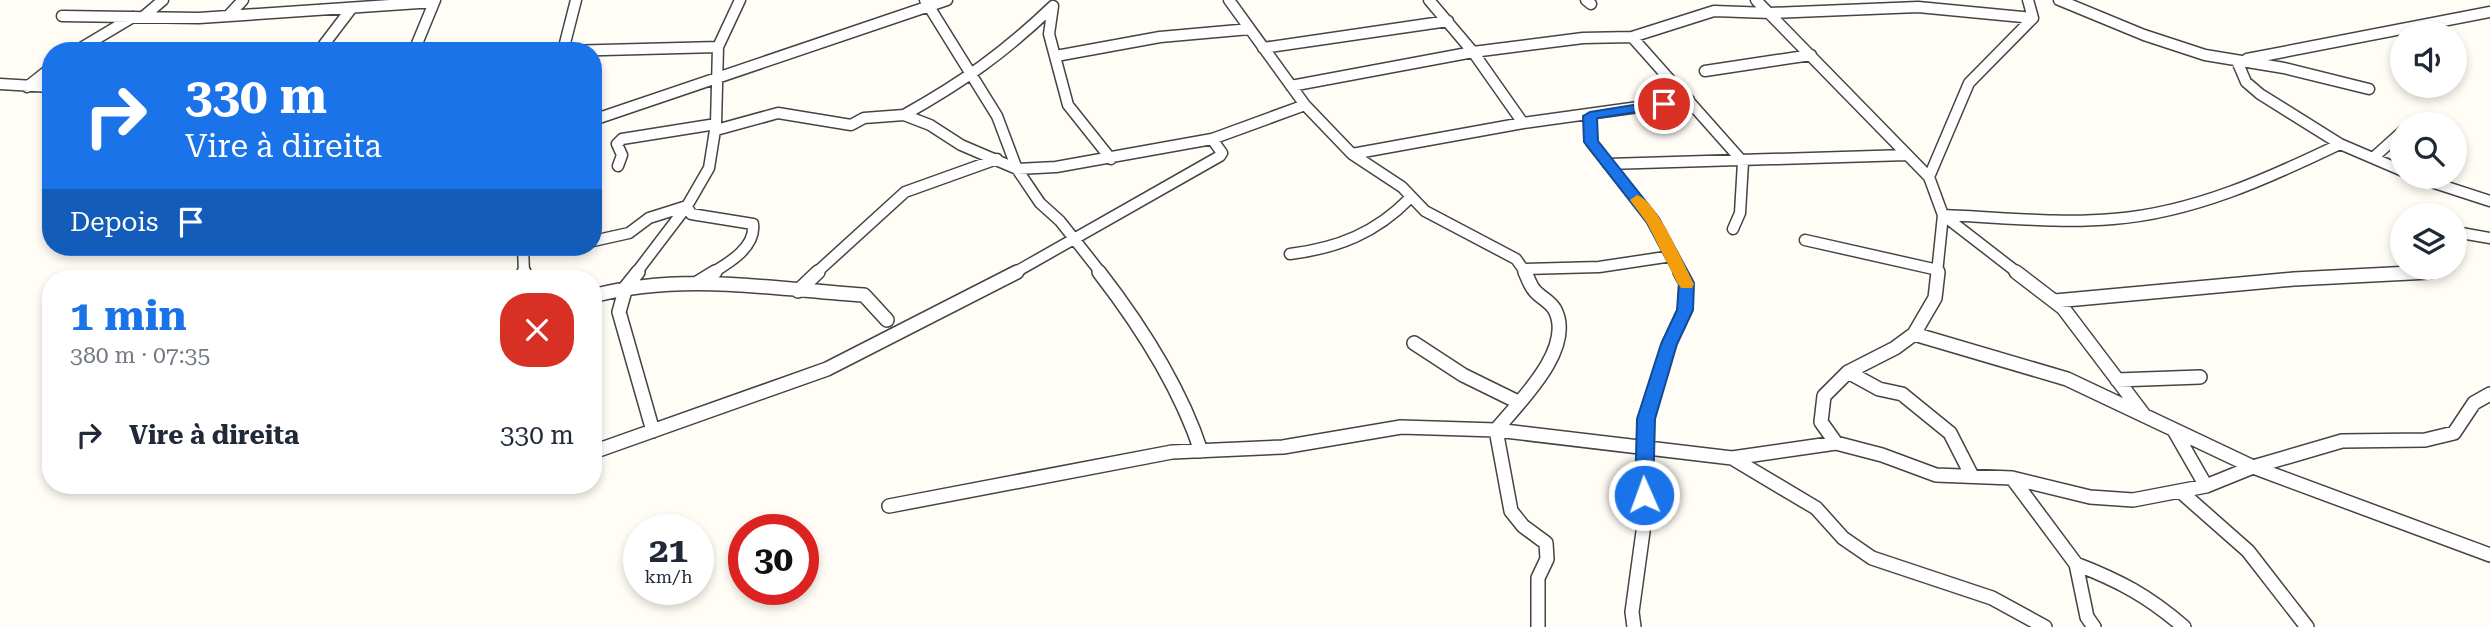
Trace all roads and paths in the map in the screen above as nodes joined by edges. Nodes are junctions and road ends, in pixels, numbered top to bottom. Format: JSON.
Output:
{"nodes":[{"id":1,"x":163,"y":0,"type":"edge"},
{"id":2,"x":243,"y":0,"type":"edge"},
{"id":3,"x":327,"y":0,"type":"edge"},
{"id":4,"x":576,"y":0,"type":"edge"},
{"id":5,"x":740,"y":0,"type":"edge"},
{"id":6,"x":947,"y":0,"type":"edge"},
{"id":7,"x":1229,"y":0,"type":"edge"},
{"id":8,"x":1429,"y":0,"type":"edge"},
{"id":9,"x":1756,"y":0,"type":"edge"},
{"id":10,"x":2028,"y":0,"type":"edge"},
{"id":11,"x":2059,"y":0,"type":"edge"},
{"id":12,"x":435,"y":1,"type":"edge"},
{"id":13,"x":927,"y":3,"type":"edge"},
{"id":14,"x":1054,"y":3,"type":"edge"},
{"id":15,"x":351,"y":9,"type":"junction"},
{"id":16,"x":318,"y":12,"type":"junction"},
{"id":17,"x":2490,"y":12,"type":"edge"},
{"id":18,"x":1770,"y":13,"type":"junction"},
{"id":19,"x":62,"y":16,"type":"dead end"},
{"id":20,"x":228,"y":16,"type":"junction"},
{"id":21,"x":138,"y":17,"type":"junction"},
{"id":22,"x":2033,"y":18,"type":"junction"},
{"id":23,"x":2469,"y":18,"type":"junction"},
{"id":24,"x":1448,"y":21,"type":"junction"},
{"id":25,"x":2490,"y":21,"type":"edge"},
{"id":26,"x":1250,"y":29,"type":"junction"},
{"id":27,"x":1632,"y":37,"type":"junction"},
{"id":28,"x":92,"y":42,"type":"edge"},
{"id":29,"x":326,"y":42,"type":"edge"},
{"id":30,"x":418,"y":42,"type":"edge"},
{"id":31,"x":566,"y":42,"type":"edge"},
{"id":32,"x":718,"y":47,"type":"junction"},
{"id":33,"x":1263,"y":48,"type":"junction"},
{"id":34,"x":602,"y":50,"type":"edge"},
{"id":35,"x":1473,"y":52,"type":"junction"},
{"id":36,"x":1811,"y":55,"type":"junction"},
{"id":37,"x":1056,"y":56,"type":"junction"},
{"id":38,"x":2237,"y":61,"type":"junction"},
{"id":39,"x":1705,"y":71,"type":"dead end"},
{"id":40,"x":971,"y":73,"type":"junction"},
{"id":41,"x":42,"y":75,"type":"edge"},
{"id":42,"x":715,"y":79,"type":"junction"},
{"id":43,"x":0,"y":85,"type":"edge"},
{"id":44,"x":1291,"y":86,"type":"junction"},
{"id":45,"x":27,"y":87,"type":"junction"},
{"id":46,"x":42,"y":87,"type":"edge"},
{"id":47,"x":2369,"y":89,"type":"dead end"},
{"id":48,"x":1689,"y":100,"type":"junction"},
{"id":49,"x":1305,"y":105,"type":"junction"},
{"id":50,"x":904,"y":115,"type":"junction"},
{"id":51,"x":1590,"y":116,"type":"junction"},
{"id":52,"x":602,"y":117,"type":"edge"},
{"id":53,"x":1523,"y":123,"type":"junction"},
{"id":54,"x":716,"y":127,"type":"junction"},
{"id":55,"x":1212,"y":139,"type":"junction"},
{"id":56,"x":2390,"y":143,"type":"edge"},
{"id":57,"x":2340,"y":144,"type":"junction"},
{"id":58,"x":1352,"y":154,"type":"junction"},
{"id":59,"x":1907,"y":155,"type":"junction"},
{"id":60,"x":2373,"y":158,"type":"junction"},
{"id":61,"x":997,"y":159,"type":"junction"},
{"id":62,"x":1111,"y":159,"type":"junction"},
{"id":63,"x":1743,"y":162,"type":"junction"},
{"id":64,"x":1608,"y":164,"type":"junction"},
{"id":65,"x":2390,"y":165,"type":"edge"},
{"id":66,"x":618,"y":166,"type":"dead end"},
{"id":67,"x":1017,"y":169,"type":"junction"},
{"id":68,"x":1929,"y":177,"type":"junction"},
{"id":69,"x":2453,"y":189,"type":"edge"},
{"id":70,"x":1410,"y":198,"type":"junction"},
{"id":71,"x":2490,"y":201,"type":"edge"},
{"id":72,"x":687,"y":206,"type":"junction"},
{"id":73,"x":1943,"y":215,"type":"junction"},
{"id":74,"x":1734,"y":229,"type":"dead end"},
{"id":75,"x":2467,"y":234,"type":"edge"},
{"id":76,"x":2490,"y":238,"type":"edge"},
{"id":77,"x":602,"y":239,"type":"edge"},
{"id":78,"x":1073,"y":239,"type":"junction"},
{"id":79,"x":1805,"y":240,"type":"dead end"},
{"id":80,"x":1290,"y":254,"type":"dead end"},
{"id":81,"x":1672,"y":257,"type":"junction"},
{"id":82,"x":1525,"y":269,"type":"junction"},
{"id":83,"x":1938,"y":270,"type":"junction"},
{"id":84,"x":2390,"y":274,"type":"edge"},
{"id":85,"x":697,"y":283,"type":"junction"},
{"id":86,"x":626,"y":287,"type":"junction"},
{"id":87,"x":798,"y":291,"type":"junction"},
{"id":88,"x":602,"y":294,"type":"edge"},
{"id":89,"x":2055,"y":301,"type":"junction"},
{"id":90,"x":887,"y":320,"type":"dead end"},
{"id":91,"x":1914,"y":334,"type":"junction"},
{"id":92,"x":1414,"y":343,"type":"dead end"},
{"id":93,"x":1848,"y":372,"type":"junction"},
{"id":94,"x":2200,"y":377,"type":"dead end"},
{"id":95,"x":2117,"y":380,"type":"junction"},
{"id":96,"x":2490,"y":394,"type":"edge"},
{"id":97,"x":1518,"y":402,"type":"junction"},
{"id":98,"x":2146,"y":418,"type":"junction"},
{"id":99,"x":1496,"y":430,"type":"junction"},
{"id":100,"x":653,"y":431,"type":"junction"},
{"id":101,"x":2174,"y":431,"type":"junction"},
{"id":102,"x":1836,"y":443,"type":"junction"},
{"id":103,"x":1643,"y":447,"type":"junction"},
{"id":104,"x":602,"y":449,"type":"edge"},
{"id":105,"x":1201,"y":451,"type":"junction"},
{"id":106,"x":1732,"y":458,"type":"junction"},
{"id":107,"x":2253,"y":467,"type":"junction"},
{"id":108,"x":1972,"y":476,"type":"junction"},
{"id":109,"x":2012,"y":478,"type":"junction"},
{"id":110,"x":2206,"y":486,"type":"junction"},
{"id":111,"x":2180,"y":491,"type":"junction"},
{"id":112,"x":889,"y":506,"type":"dead end"},
{"id":113,"x":2490,"y":555,"type":"edge"},
{"id":114,"x":2076,"y":564,"type":"junction"},
{"id":115,"x":1538,"y":626,"type":"edge"},
{"id":116,"x":1634,"y":627,"type":"edge"},
{"id":117,"x":2045,"y":627,"type":"edge"},
{"id":118,"x":2094,"y":627,"type":"edge"},
{"id":119,"x":2184,"y":627,"type":"edge"},
{"id":120,"x":2307,"y":627,"type":"edge"}],
"edges":[{"from":1,"to":21,"type":"street"},
{"from":2,"to":20,"type":"street"},
{"from":3,"to":16,"type":"street"},
{"from":4,"to":31,"type":"street"},
{"from":5,"to":32,"type":"street"},
{"from":6,"to":13,"type":"street"},
{"from":7,"to":26,"type":"street"},
{"from":8,"to":24,"type":"street"},
{"from":9,"to":18,"type":"street"},
{"from":10,"to":22,"type":"street"},
{"from":11,"to":38,"type":"street"},
{"from":12,"to":15,"type":"street"},
{"from":12,"to":30,"type":"street"},
{"from":13,"to":40,"type":"street"},
{"from":13,"to":42,"type":"street"},
{"from":14,"to":37,"type":"street"},
{"from":14,"to":40,"type":"street"},
{"from":15,"to":16,"type":"street"},
{"from":15,"to":29,"type":"street"},
{"from":16,"to":20,"type":"street"},
{"from":17,"to":23,"type":"street"},
{"from":18,"to":22,"type":"street"},
{"from":18,"to":27,"type":"street"},
{"from":18,"to":36,"type":"street"},
{"from":19,"to":21,"type":"street"},
{"from":20,"to":21,"type":"street"},
{"from":21,"to":28,"type":"street"},
{"from":22,"to":68,"type":"street"},
{"from":23,"to":25,"type":"street"},
{"from":23,"to":38,"type":"street"},
{"from":24,"to":33,"type":"street"},
{"from":24,"to":35,"type":"street"},
{"from":26,"to":33,"type":"street"},
{"from":26,"to":37,"type":"street"},
{"from":27,"to":35,"type":"street"},
{"from":27,"to":48,"type":"street"},
{"from":32,"to":34,"type":"street"},
{"from":32,"to":42,"type":"street"},
{"from":33,"to":44,"type":"street"},
{"from":35,"to":44,"type":"street"},
{"from":35,"to":53,"type":"street"},
{"from":36,"to":39,"type":"street"},
{"from":36,"to":59,"type":"street"},
{"from":37,"to":62,"type":"street"},
{"from":38,"to":47,"type":"street"},
{"from":38,"to":57,"type":"street"},
{"from":40,"to":50,"type":"street"},
{"from":40,"to":67,"type":"street"},
{"from":41,"to":45,"type":"street"},
{"from":42,"to":52,"type":"street"},
{"from":42,"to":54,"type":"street"},
{"from":43,"to":45,"type":"street"},
{"from":44,"to":49,"type":"street"},
{"from":45,"to":46,"type":"street"},
{"from":48,"to":51,"type":"street"},
{"from":48,"to":63,"type":"street"},
{"from":49,"to":55,"type":"street"},
{"from":49,"to":58,"type":"street"},
{"from":50,"to":54,"type":"street"},
{"from":50,"to":61,"type":"street"},
{"from":51,"to":53,"type":"street"},
{"from":51,"to":64,"type":"street"},
{"from":53,"to":58,"type":"street"},
{"from":54,"to":66,"type":"street"},
{"from":54,"to":72,"type":"street"},
{"from":55,"to":62,"type":"street"},
{"from":55,"to":78,"type":"street"},
{"from":56,"to":60,"type":"street"},
{"from":57,"to":60,"type":"street"},
{"from":57,"to":73,"type":"street"},
{"from":58,"to":70,"type":"street"},
{"from":59,"to":63,"type":"street"},
{"from":59,"to":68,"type":"street"},
{"from":60,"to":65,"type":"street"},
{"from":61,"to":67,"type":"street"},
{"from":61,"to":87,"type":"street"},
{"from":62,"to":67,"type":"street"},
{"from":63,"to":64,"type":"street"},
{"from":63,"to":74,"type":"street"},
{"from":64,"to":81,"type":"street"},
{"from":67,"to":78,"type":"street"},
{"from":68,"to":73,"type":"street"},
{"from":69,"to":71,"type":"street"},
{"from":70,"to":80,"type":"street"},
{"from":70,"to":82,"type":"street"},
{"from":72,"to":77,"type":"street"},
{"from":72,"to":85,"type":"street"},
{"from":72,"to":86,"type":"street"},
{"from":73,"to":83,"type":"street"},
{"from":73,"to":89,"type":"street"},
{"from":75,"to":76,"type":"street"},
{"from":78,"to":100,"type":"street"},
{"from":78,"to":105,"type":"street"},
{"from":79,"to":83,"type":"street"},
{"from":81,"to":82,"type":"street"},
{"from":81,"to":103,"type":"street"},
{"from":82,"to":97,"type":"street"},
{"from":83,"to":91,"type":"street"},
{"from":84,"to":89,"type":"street"},
{"from":85,"to":86,"type":"street"},
{"from":85,"to":87,"type":"street"},
{"from":86,"to":88,"type":"street"},
{"from":86,"to":100,"type":"street"},
{"from":87,"to":90,"type":"street"},
{"from":89,"to":95,"type":"street"},
{"from":91,"to":93,"type":"street"},
{"from":91,"to":98,"type":"street"},
{"from":92,"to":97,"type":"street"},
{"from":93,"to":102,"type":"street"},
{"from":93,"to":108,"type":"street"},
{"from":94,"to":95,"type":"street"},
{"from":95,"to":98,"type":"street"},
{"from":96,"to":107,"type":"street"},
{"from":97,"to":99,"type":"street"},
{"from":98,"to":101,"type":"street"},
{"from":99,"to":103,"type":"street"},
{"from":99,"to":105,"type":"street"},
{"from":99,"to":115,"type":"street"},
{"from":100,"to":104,"type":"street"},
{"from":101,"to":107,"type":"street"},
{"from":101,"to":110,"type":"street"},
{"from":102,"to":106,"type":"street"},
{"from":102,"to":108,"type":"street"},
{"from":103,"to":106,"type":"street"},
{"from":103,"to":116,"type":"street"},
{"from":105,"to":112,"type":"street"},
{"from":106,"to":117,"type":"street"},
{"from":107,"to":110,"type":"street"},
{"from":107,"to":113,"type":"street"},
{"from":108,"to":109,"type":"street"},
{"from":109,"to":111,"type":"street"},
{"from":109,"to":114,"type":"street"},
{"from":110,"to":111,"type":"street"},
{"from":111,"to":120,"type":"street"},
{"from":114,"to":118,"type":"street"},
{"from":114,"to":119,"type":"street"}]}
